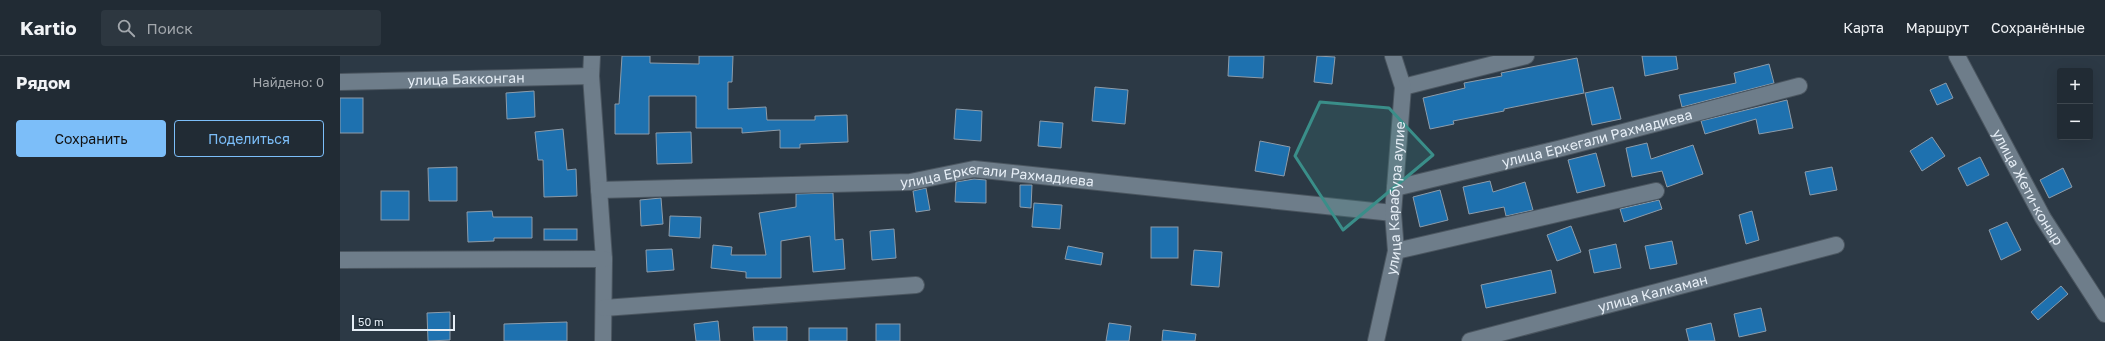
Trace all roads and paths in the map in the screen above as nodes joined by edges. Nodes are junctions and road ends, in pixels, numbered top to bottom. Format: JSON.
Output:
{"nodes":[{"id":1,"x":592,"y":56,"type":"edge"},
{"id":2,"x":1393,"y":56,"type":"edge"},
{"id":3,"x":1526,"y":56,"type":"edge"},
{"id":4,"x":1956,"y":56,"type":"edge"},
{"id":5,"x":591,"y":76,"type":"junction"},
{"id":6,"x":340,"y":82,"type":"edge"},
{"id":7,"x":1799,"y":86,"type":"dead end"},
{"id":8,"x":1403,"y":87,"type":"junction"},
{"id":9,"x":1395,"y":188,"type":"junction"},
{"id":10,"x":599,"y":190,"type":"junction"},
{"id":11,"x":1656,"y":191,"type":"dead end"},
{"id":12,"x":1393,"y":213,"type":"junction"},
{"id":13,"x":1836,"y":245,"type":"dead end"},
{"id":14,"x":1396,"y":251,"type":"junction"},
{"id":15,"x":604,"y":259,"type":"junction"},
{"id":16,"x":340,"y":260,"type":"edge"},
{"id":17,"x":916,"y":285,"type":"dead end"},
{"id":18,"x":604,"y":308,"type":"junction"},
{"id":19,"x":2105,"y":314,"type":"edge"},
{"id":20,"x":603,"y":341,"type":"edge"},
{"id":21,"x":1376,"y":341,"type":"edge"},
{"id":22,"x":1470,"y":341,"type":"edge"}],
"edges":[{"from":1,"to":5,"type":"street"},
{"from":2,"to":8,"type":"street","name":"улица Карабура аулие"},
{"from":3,"to":8,"type":"street"},
{"from":4,"to":19,"type":"street","name":"улица Жети-коныр"},
{"from":5,"to":6,"type":"street","name":"улица Бакконган"},
{"from":5,"to":10,"type":"street"},
{"from":7,"to":9,"type":"street","name":"улица Еркегали Рахмадиева"},
{"from":8,"to":9,"type":"street","name":"улица Карабура аулие"},
{"from":9,"to":12,"type":"street","name":"улица Карабура аулие"},
{"from":10,"to":12,"type":"street","name":"улица Еркегали Рахмадиева"},
{"from":10,"to":15,"type":"street"},
{"from":11,"to":14,"type":"street"},
{"from":12,"to":14,"type":"street","name":"улица Карабура аулие"},
{"from":13,"to":22,"type":"street","name":"улица Калкаман"},
{"from":14,"to":21,"type":"street","name":"улица Карабура аулие"},
{"from":15,"to":16,"type":"street"},
{"from":15,"to":18,"type":"street"},
{"from":17,"to":18,"type":"street"},
{"from":18,"to":20,"type":"street"}]}
